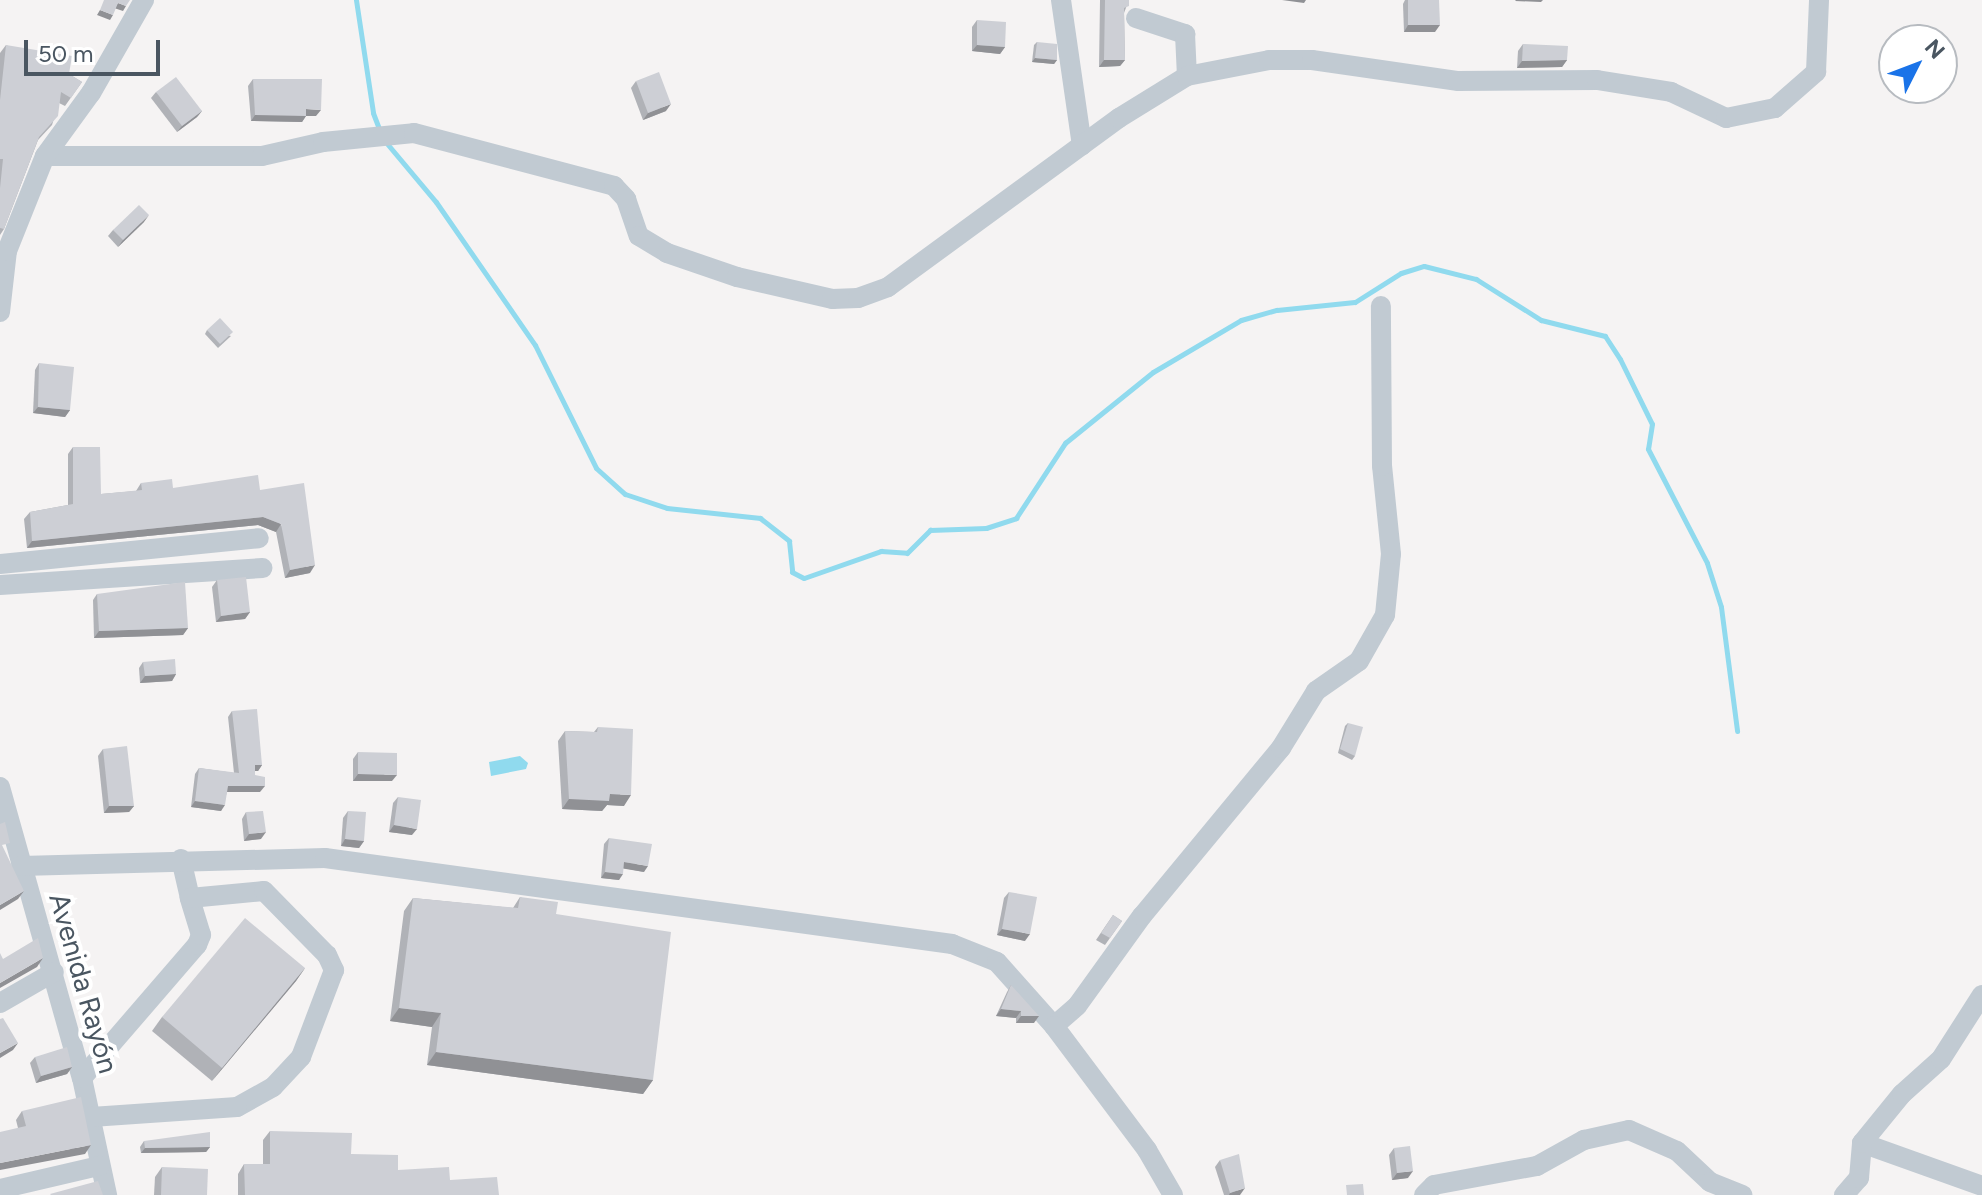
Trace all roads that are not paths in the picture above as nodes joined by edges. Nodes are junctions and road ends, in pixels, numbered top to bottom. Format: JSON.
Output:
{"nodes":[{"id":1,"x":144,"y":0,"type":"edge"},
{"id":2,"x":1061,"y":0,"type":"edge"},
{"id":3,"x":1819,"y":0,"type":"edge"},
{"id":4,"x":1136,"y":18,"type":"dead end"},
{"id":5,"x":1187,"y":76,"type":"junction"},
{"id":6,"x":1082,"y":145,"type":"junction"},
{"id":7,"x":45,"y":156,"type":"junction"},
{"id":8,"x":4,"y":251,"type":"edge"},
{"id":9,"x":1381,"y":306,"type":"dead end"},
{"id":10,"x":0,"y":312,"type":"edge"},
{"id":11,"x":259,"y":538,"type":"dead end"},
{"id":12,"x":0,"y":564,"type":"edge"},
{"id":13,"x":262,"y":568,"type":"dead end"},
{"id":14,"x":66,"y":571,"type":"junction"},
{"id":15,"x":0,"y":585,"type":"edge"},
{"id":16,"x":1,"y":797,"type":"edge"},
{"id":17,"x":181,"y":859,"type":"junction"},
{"id":18,"x":21,"y":866,"type":"junction"},
{"id":19,"x":190,"y":898,"type":"junction"},
{"id":20,"x":54,"y":972,"type":"junction"},
{"id":21,"x":1982,"y":995,"type":"edge"},
{"id":22,"x":0,"y":1003,"type":"edge"},
{"id":23,"x":1054,"y":1026,"type":"junction"},
{"id":24,"x":82,"y":1078,"type":"junction"},
{"id":25,"x":91,"y":1117,"type":"junction"},
{"id":26,"x":1862,"y":1143,"type":"junction"},
{"id":27,"x":99,"y":1166,"type":"junction"},
{"id":28,"x":1982,"y":1186,"type":"edge"},
{"id":29,"x":0,"y":1189,"type":"edge"},
{"id":30,"x":1429,"y":1190,"type":"edge"},
{"id":31,"x":107,"y":1195,"type":"edge"},
{"id":32,"x":1173,"y":1195,"type":"edge"},
{"id":33,"x":1742,"y":1195,"type":"edge"},
{"id":34,"x":1844,"y":1195,"type":"edge"}],
"edges":[{"from":1,"to":7,"type":"street"},
{"from":2,"to":6,"type":"street"},
{"from":3,"to":5,"type":"street"},
{"from":4,"to":5,"type":"street"},
{"from":5,"to":6,"type":"street"},
{"from":6,"to":7,"type":"street"},
{"from":7,"to":8,"type":"street"},
{"from":8,"to":10,"type":"street"},
{"from":9,"to":23,"type":"street"},
{"from":11,"to":14,"type":"street"},
{"from":12,"to":14,"type":"street"},
{"from":13,"to":14,"type":"street"},
{"from":14,"to":15,"type":"street"},
{"from":16,"to":18,"type":"street","name":"Avenida Rayón"},
{"from":17,"to":18,"type":"street"},
{"from":17,"to":19,"type":"street"},
{"from":17,"to":23,"type":"street"},
{"from":18,"to":20,"type":"street","name":"Avenida Rayón"},
{"from":19,"to":24,"type":"street"},
{"from":19,"to":25,"type":"street"},
{"from":20,"to":22,"type":"street"},
{"from":20,"to":24,"type":"street","name":"Avenida Rayón"},
{"from":21,"to":26,"type":"street"},
{"from":23,"to":32,"type":"street"},
{"from":24,"to":25,"type":"street","name":"Avenida Rayón"},
{"from":25,"to":27,"type":"street","name":"Avenida Rayón"},
{"from":26,"to":28,"type":"street"},
{"from":26,"to":34,"type":"street"},
{"from":27,"to":29,"type":"street"},
{"from":27,"to":31,"type":"street","name":"Avenida Rayón"},
{"from":30,"to":33,"type":"street"}]}
